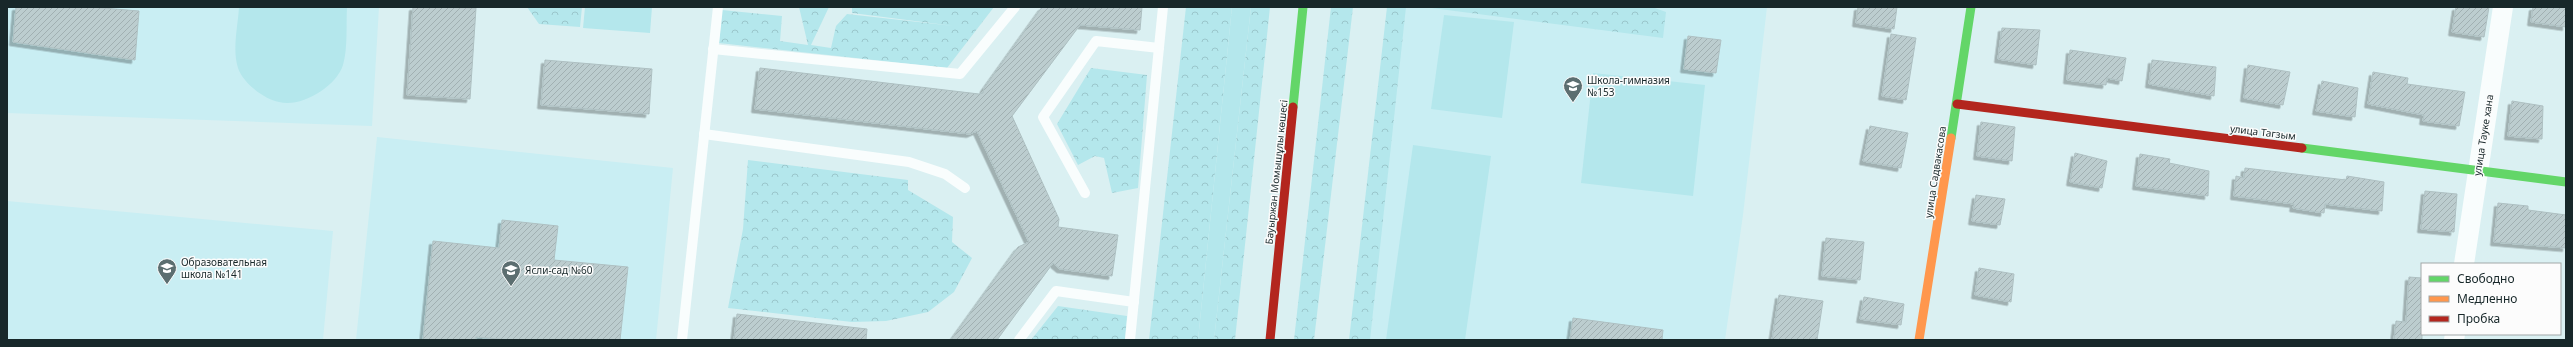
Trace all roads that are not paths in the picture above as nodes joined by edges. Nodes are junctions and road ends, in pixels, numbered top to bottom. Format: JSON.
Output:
{"nodes":[{"id":1,"x":718,"y":7,"type":"edge"},
{"id":2,"x":1015,"y":7,"type":"edge"},
{"id":3,"x":1163,"y":7,"type":"edge"},
{"id":4,"x":1303,"y":7,"type":"edge"},
{"id":5,"x":1971,"y":7,"type":"edge"},
{"id":6,"x":2503,"y":7,"type":"edge"},
{"id":7,"x":1159,"y":48,"type":"junction"},
{"id":8,"x":713,"y":49,"type":"junction"},
{"id":9,"x":1957,"y":104,"type":"junction"},
{"id":10,"x":704,"y":134,"type":"junction"},
{"id":11,"x":2477,"y":172,"type":"junction"},
{"id":12,"x":2566,"y":182,"type":"edge"},
{"id":13,"x":965,"y":188,"type":"dead end"},
{"id":14,"x":1085,"y":193,"type":"dead end"},
{"id":15,"x":2464,"y":263,"type":"edge"},
{"id":16,"x":1134,"y":302,"type":"junction"},
{"id":17,"x":682,"y":340,"type":"edge"},
{"id":18,"x":1020,"y":340,"type":"edge"},
{"id":19,"x":1130,"y":340,"type":"edge"},
{"id":20,"x":1270,"y":340,"type":"edge"},
{"id":21,"x":1919,"y":340,"type":"edge"}],
"edges":[{"from":1,"to":8,"type":"lane"},
{"from":2,"to":8,"type":"lane"},
{"from":3,"to":7,"type":"lane"},
{"from":4,"to":20,"type":"street","name":"Бауыржан Момышұлы көшесі"},
{"from":5,"to":9,"type":"street","name":"улица Садвакасова"},
{"from":6,"to":11,"type":"street","name":"улица Тауке хана"},
{"from":7,"to":14,"type":"lane"},
{"from":7,"to":16,"type":"lane"},
{"from":8,"to":10,"type":"lane"},
{"from":9,"to":11,"type":"street","name":"улица Тагзым"},
{"from":9,"to":21,"type":"street","name":"улица Садвакасова"},
{"from":10,"to":13,"type":"lane"},
{"from":10,"to":17,"type":"lane"},
{"from":11,"to":12,"type":"street","name":"улица Тагзым"},
{"from":11,"to":15,"type":"street","name":"улица Тауке хана"},
{"from":16,"to":18,"type":"lane"},
{"from":16,"to":19,"type":"lane"}]}
